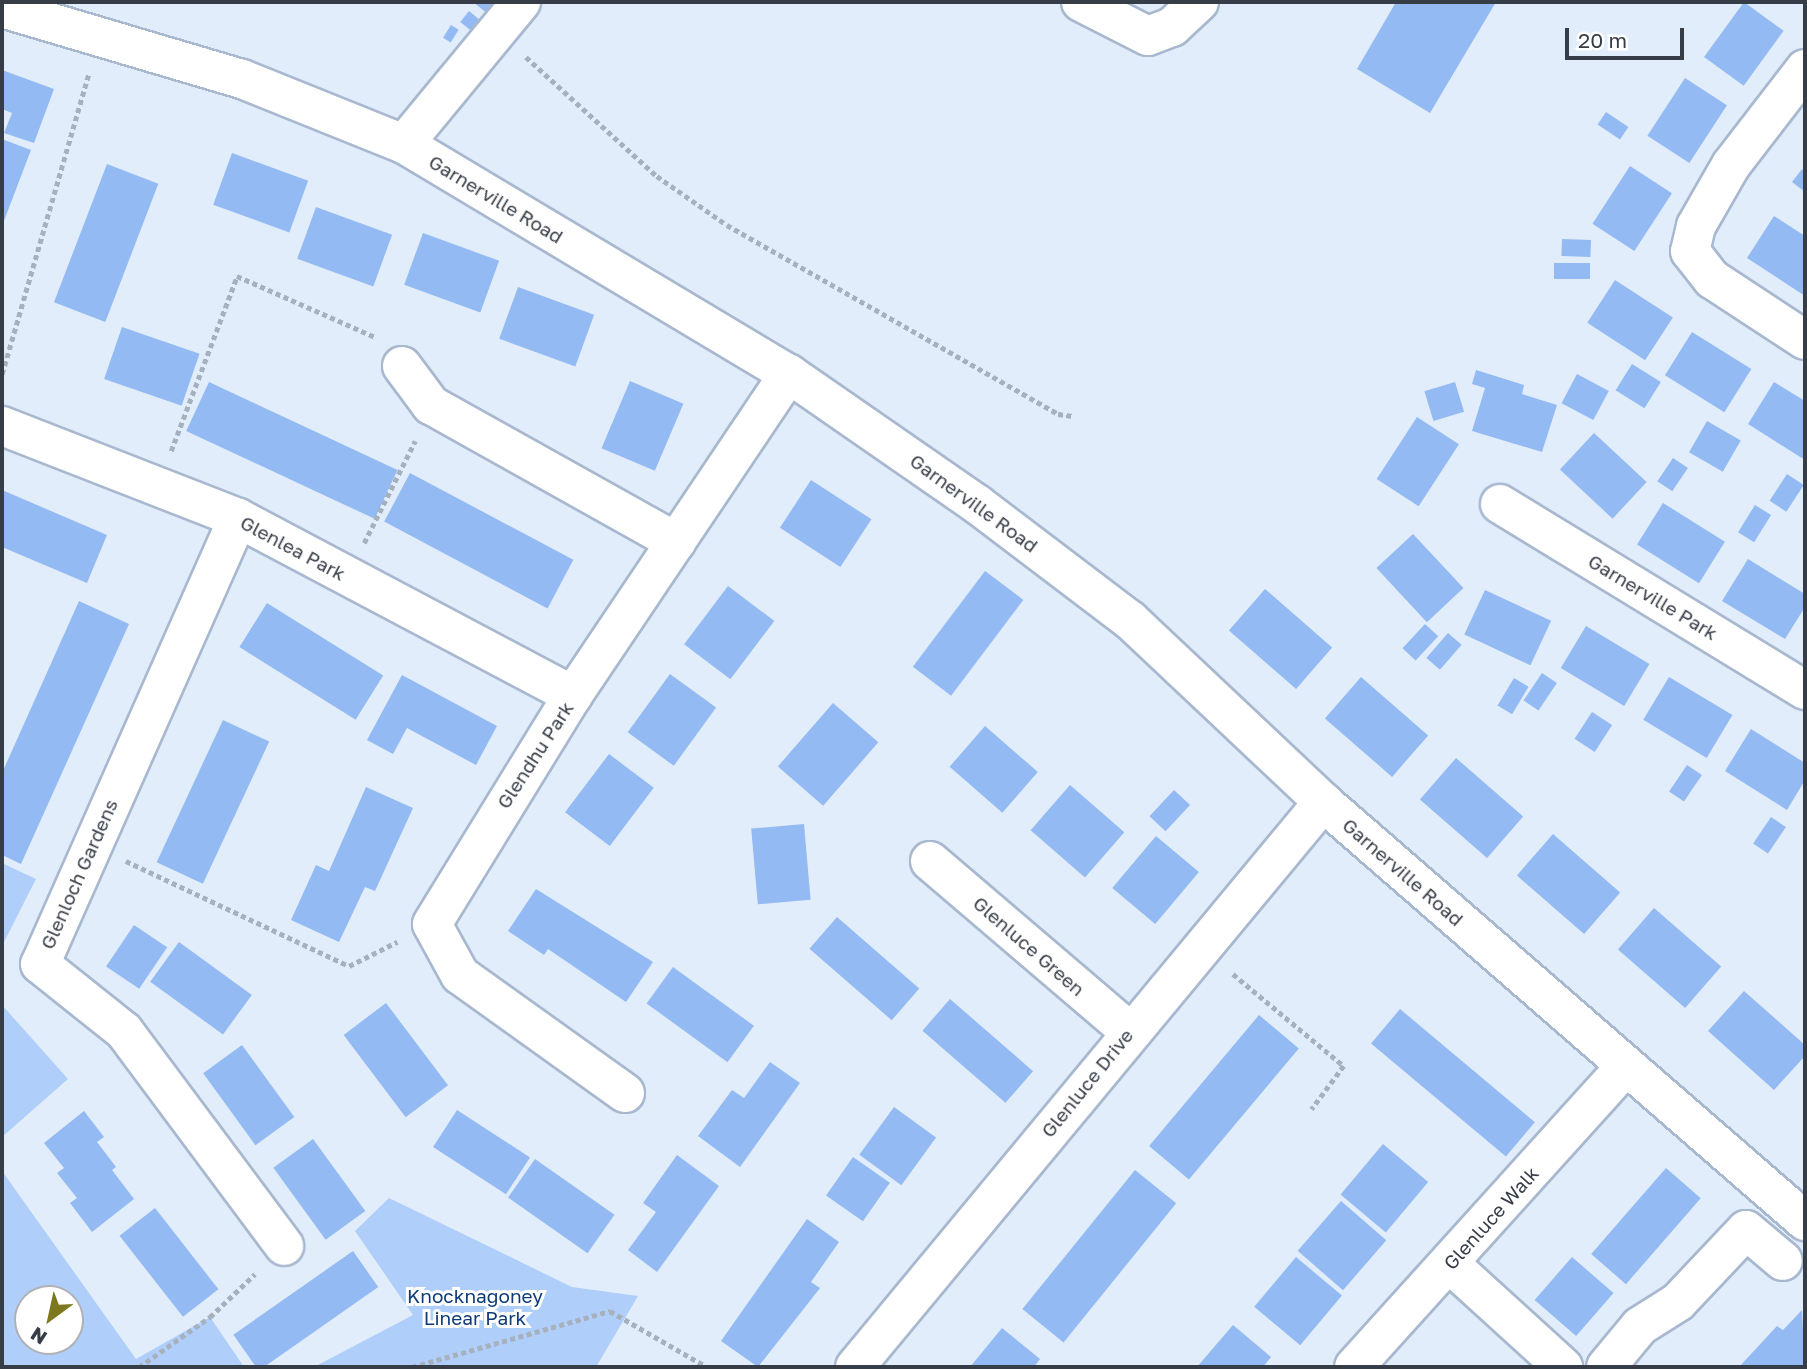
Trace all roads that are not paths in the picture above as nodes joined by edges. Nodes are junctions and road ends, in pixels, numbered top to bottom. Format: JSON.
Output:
{"nodes":[{"id":1,"x":1081,"y":2,"type":"edge"},
{"id":2,"x":1199,"y":2,"type":"edge"},
{"id":3,"x":2,"y":8,"type":"edge"},
{"id":4,"x":510,"y":16,"type":"edge"},
{"id":5,"x":1805,"y":69,"type":"edge"},
{"id":6,"x":404,"y":144,"type":"junction"},
{"id":7,"x":1805,"y":340,"type":"edge"},
{"id":8,"x":402,"y":366,"type":"road end"},
{"id":9,"x":789,"y":374,"type":"junction"},
{"id":10,"x":2,"y":426,"type":"edge"},
{"id":11,"x":1500,"y":503,"type":"dead end"},
{"id":12,"x":238,"y":518,"type":"junction"},
{"id":13,"x":676,"y":542,"type":"junction"},
{"id":14,"x":1805,"y":690,"type":"edge"},
{"id":15,"x":573,"y":695,"type":"junction"},
{"id":16,"x":1323,"y":802,"type":"junction"},
{"id":17,"x":930,"y":861,"type":"dead end"},
{"id":18,"x":1129,"y":1031,"type":"junction"},
{"id":19,"x":1626,"y":1066,"type":"junction"},
{"id":20,"x":625,"y":1093,"type":"dead end"},
{"id":21,"x":1805,"y":1221,"type":"edge"},
{"id":22,"x":284,"y":1246,"type":"road end"},
{"id":23,"x":1783,"y":1261,"type":"dead end"},
{"id":24,"x":1450,"y":1264,"type":"junction"},
{"id":25,"x":855,"y":1367,"type":"edge"},
{"id":26,"x":1354,"y":1367,"type":"edge"},
{"id":27,"x":1563,"y":1367,"type":"edge"},
{"id":28,"x":1606,"y":1367,"type":"edge"}],
"edges":[{"from":1,"to":2,"type":"street"},
{"from":3,"to":6,"type":"street","name":"Garnerville Road"},
{"from":4,"to":6,"type":"street"},
{"from":5,"to":7,"type":"street"},
{"from":6,"to":9,"type":"street","name":"Garnerville Road"},
{"from":8,"to":13,"type":"street"},
{"from":9,"to":13,"type":"street","name":"Glendhu Park"},
{"from":9,"to":16,"type":"street","name":"Garnerville Road"},
{"from":10,"to":12,"type":"street","name":"Glenlea Park"},
{"from":11,"to":14,"type":"street","name":"Garnerville Park"},
{"from":12,"to":15,"type":"street","name":"Glenlea Park"},
{"from":12,"to":22,"type":"street","name":"Glenloch Gardens"},
{"from":13,"to":15,"type":"street","name":"Glendhu Park"},
{"from":15,"to":20,"type":"street","name":"Glendhu Park"},
{"from":16,"to":18,"type":"street","name":"Glenluce Drive"},
{"from":16,"to":19,"type":"street","name":"Garnerville Road"},
{"from":17,"to":18,"type":"street","name":"Glenluce Green"},
{"from":18,"to":25,"type":"street","name":"Glenluce Drive"},
{"from":19,"to":21,"type":"street","name":"Garnerville Road"},
{"from":19,"to":24,"type":"street","name":"Glenluce Walk"},
{"from":23,"to":28,"type":"street"},
{"from":24,"to":26,"type":"street","name":"Glenluce Walk"},
{"from":24,"to":27,"type":"street"}]}
